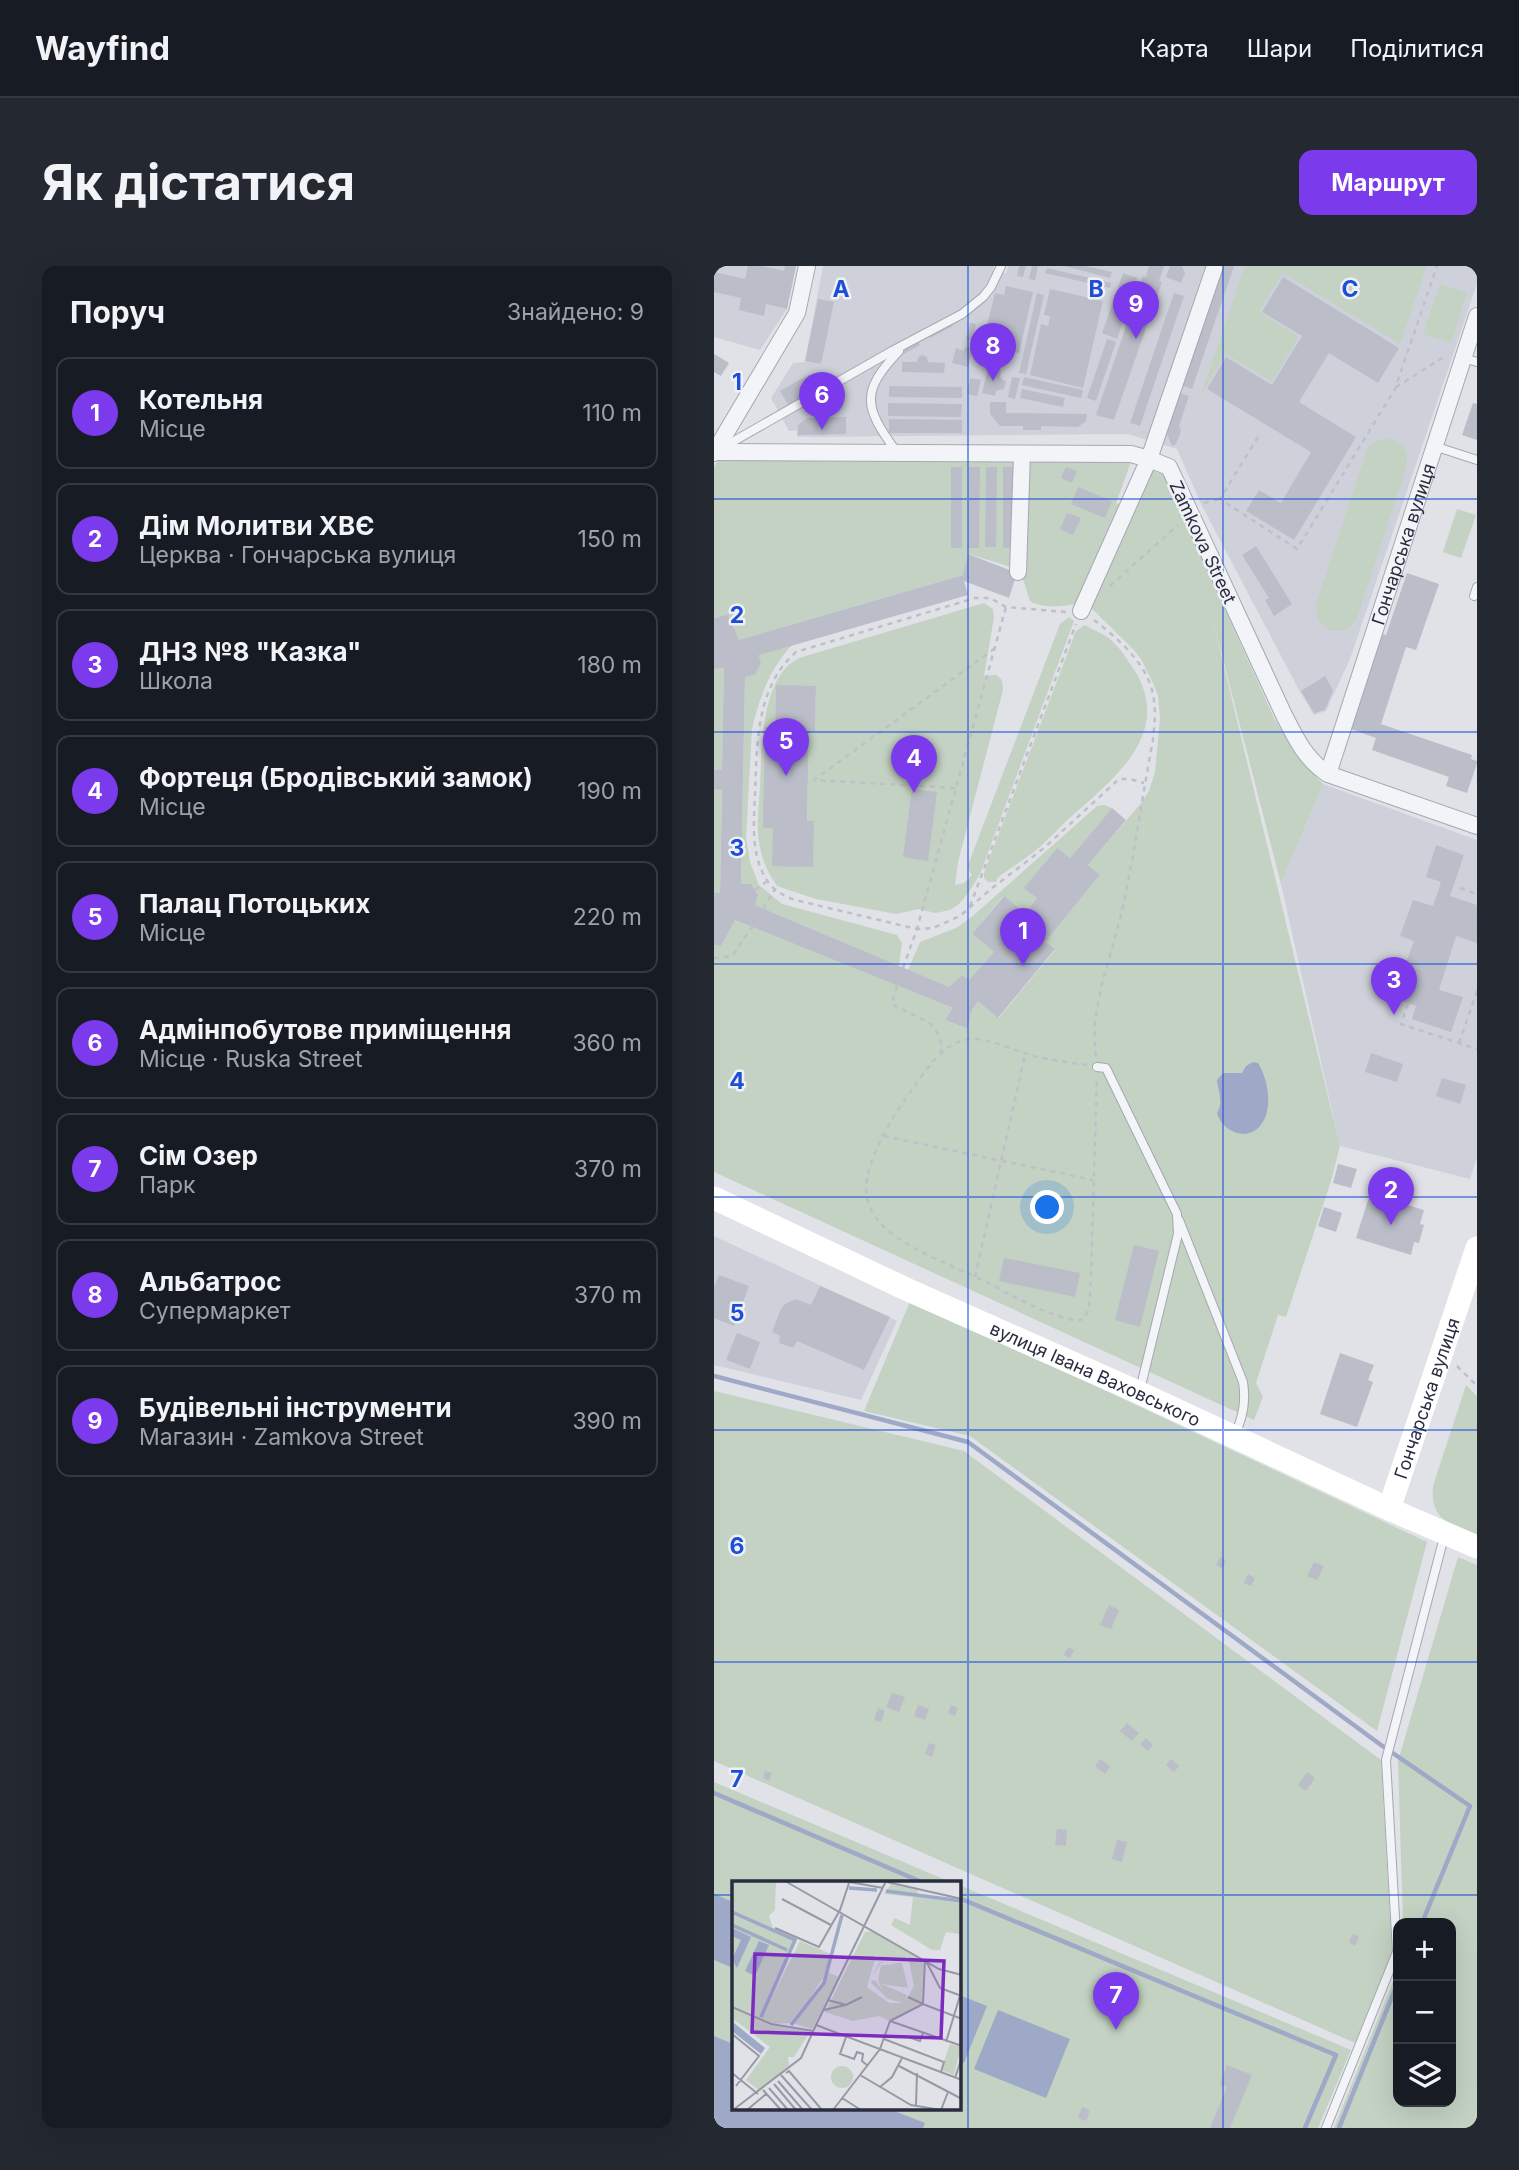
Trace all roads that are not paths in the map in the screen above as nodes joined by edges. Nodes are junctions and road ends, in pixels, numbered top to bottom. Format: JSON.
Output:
{"nodes":[{"id":1,"x":807,"y":266,"type":"edge"},
{"id":2,"x":1001,"y":266,"type":"edge"},
{"id":3,"x":1215,"y":266,"type":"edge"},
{"id":4,"x":1477,"y":316,"type":"edge"},
{"id":5,"x":904,"y":345,"type":"junction"},
{"id":6,"x":1465,"y":357,"type":"edge"},
{"id":7,"x":1434,"y":446,"type":"junction"},
{"id":8,"x":714,"y":453,"type":"edge"},
{"id":9,"x":898,"y":453,"type":"junction"},
{"id":10,"x":1022,"y":454,"type":"junction"},
{"id":11,"x":1149,"y":459,"type":"junction"},
{"id":12,"x":1477,"y":460,"type":"edge"},
{"id":13,"x":1018,"y":572,"type":"dead end"},
{"id":14,"x":1477,"y":587,"type":"edge"},
{"id":15,"x":1474,"y":596,"type":"dead end"},
{"id":16,"x":1081,"y":611,"type":"road end"},
{"id":17,"x":1328,"y":774,"type":"junction"},
{"id":18,"x":1477,"y":826,"type":"edge"},
{"id":19,"x":1097,"y":1067,"type":"road end"},
{"id":20,"x":714,"y":1198,"type":"edge"},
{"id":21,"x":1177,"y":1214,"type":"junction"},
{"id":22,"x":1477,"y":1248,"type":"edge"},
{"id":23,"x":1140,"y":1393,"type":"junction"},
{"id":24,"x":1235,"y":1437,"type":"junction"},
{"id":25,"x":1389,"y":1509,"type":"junction"},
{"id":26,"x":1445,"y":1534,"type":"junction"},
{"id":27,"x":1477,"y":1547,"type":"edge"},
{"id":28,"x":1326,"y":2128,"type":"edge"}],
"edges":[{"from":1,"to":8,"type":"street"},
{"from":2,"to":5,"type":"lane"},
{"from":3,"to":11,"type":"street"},
{"from":4,"to":6,"type":"street","name":"Гончарська вулиця"},
{"from":5,"to":8,"type":"lane"},
{"from":5,"to":9,"type":"lane"},
{"from":6,"to":7,"type":"street","name":"Гончарська вулиця"},
{"from":7,"to":12,"type":"lane"},
{"from":7,"to":17,"type":"street","name":"Гончарська вулиця"},
{"from":8,"to":9,"type":"street"},
{"from":9,"to":10,"type":"street"},
{"from":10,"to":11,"type":"street"},
{"from":10,"to":13,"type":"street"},
{"from":11,"to":16,"type":"street"},
{"from":11,"to":17,"type":"street","name":"Zamkova Street"},
{"from":14,"to":15,"type":"lane"},
{"from":17,"to":18,"type":"street"},
{"from":19,"to":21,"type":"lane"},
{"from":20,"to":23,"type":"main road","name":"вулиця Івана Ваховського"},
{"from":21,"to":23,"type":"lane"},
{"from":21,"to":24,"type":"lane"},
{"from":22,"to":25,"type":"main road","name":"Гончарська вулиця"},
{"from":23,"to":24,"type":"main road","name":"вулиця Івана Ваховського"},
{"from":24,"to":25,"type":"main road","name":"вулиця Івана Ваховського"},
{"from":25,"to":26,"type":"main road","name":"вулиця Івана Ваховського"},
{"from":26,"to":27,"type":"main road","name":"вулиця Івана Ваховського"},
{"from":26,"to":28,"type":"lane"}]}
